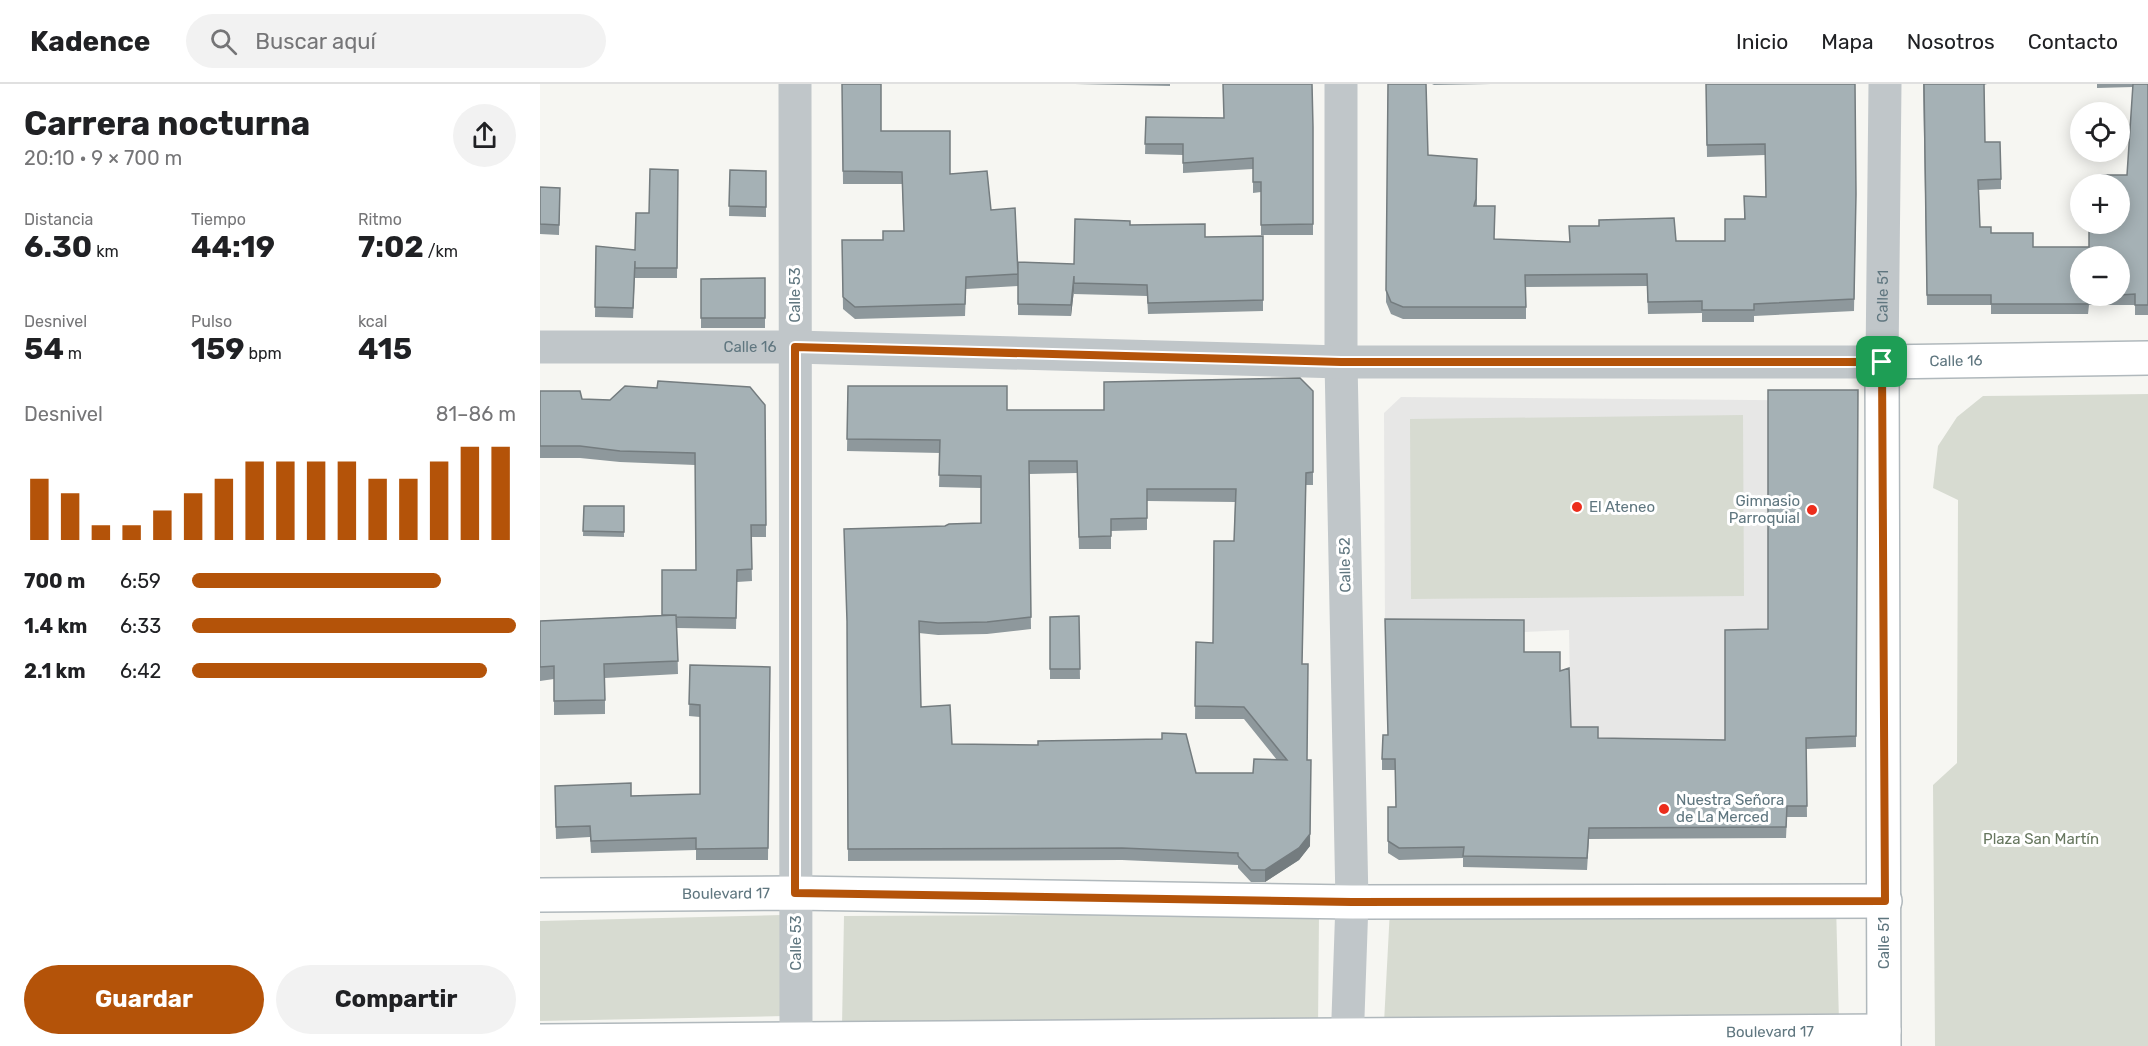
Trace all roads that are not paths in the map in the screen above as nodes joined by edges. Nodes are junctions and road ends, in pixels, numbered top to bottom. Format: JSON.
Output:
{"nodes":[{"id":1,"x":795,"y":84,"type":"edge"},
{"id":2,"x":1341,"y":84,"type":"edge"},
{"id":3,"x":1885,"y":84,"type":"edge"},
{"id":4,"x":540,"y":347,"type":"edge"},
{"id":5,"x":795,"y":347,"type":"junction"},
{"id":6,"x":2148,"y":358,"type":"edge"},
{"id":7,"x":1341,"y":362,"type":"junction"},
{"id":8,"x":1882,"y":362,"type":"junction"},
{"id":9,"x":795,"y":893,"type":"junction"},
{"id":10,"x":540,"y":895,"type":"edge"},
{"id":11,"x":1885,"y":901,"type":"junction"},
{"id":12,"x":1352,"y":902,"type":"junction"},
{"id":13,"x":1884,"y":1038,"type":"edge"},
{"id":14,"x":540,"y":1041,"type":"edge"},
{"id":15,"x":1347,"y":1041,"type":"edge"},
{"id":16,"x":796,"y":1042,"type":"edge"}],
"edges":[{"from":1,"to":5,"type":"street","name":"Calle 53"},
{"from":2,"to":7,"type":"street","name":"Calle 52"},
{"from":3,"to":8,"type":"street","name":"Calle 51"},
{"from":4,"to":5,"type":"street","name":"Calle 16"},
{"from":5,"to":7,"type":"street","name":"Calle 16"},
{"from":5,"to":9,"type":"street","name":"Calle 53"},
{"from":6,"to":8,"type":"main road","name":"Calle 16"},
{"from":7,"to":8,"type":"street","name":"Calle 16"},
{"from":7,"to":12,"type":"street","name":"Calle 52"},
{"from":8,"to":11,"type":"main road","name":"Calle 51"},
{"from":9,"to":10,"type":"main road","name":"Boulevard 17"},
{"from":9,"to":12,"type":"main road","name":"Boulevard 17"},
{"from":9,"to":16,"type":"street","name":"Calle 53"},
{"from":11,"to":12,"type":"main road","name":"Boulevard 17"},
{"from":11,"to":13,"type":"main road","name":"Calle 51"},
{"from":12,"to":15,"type":"street","name":"Calle 52"},
{"from":13,"to":15,"type":"main road","name":"Boulevard 17"},
{"from":14,"to":16,"type":"main road","name":"Boulevard 17"},
{"from":15,"to":16,"type":"main road","name":"Boulevard 17"}]}
